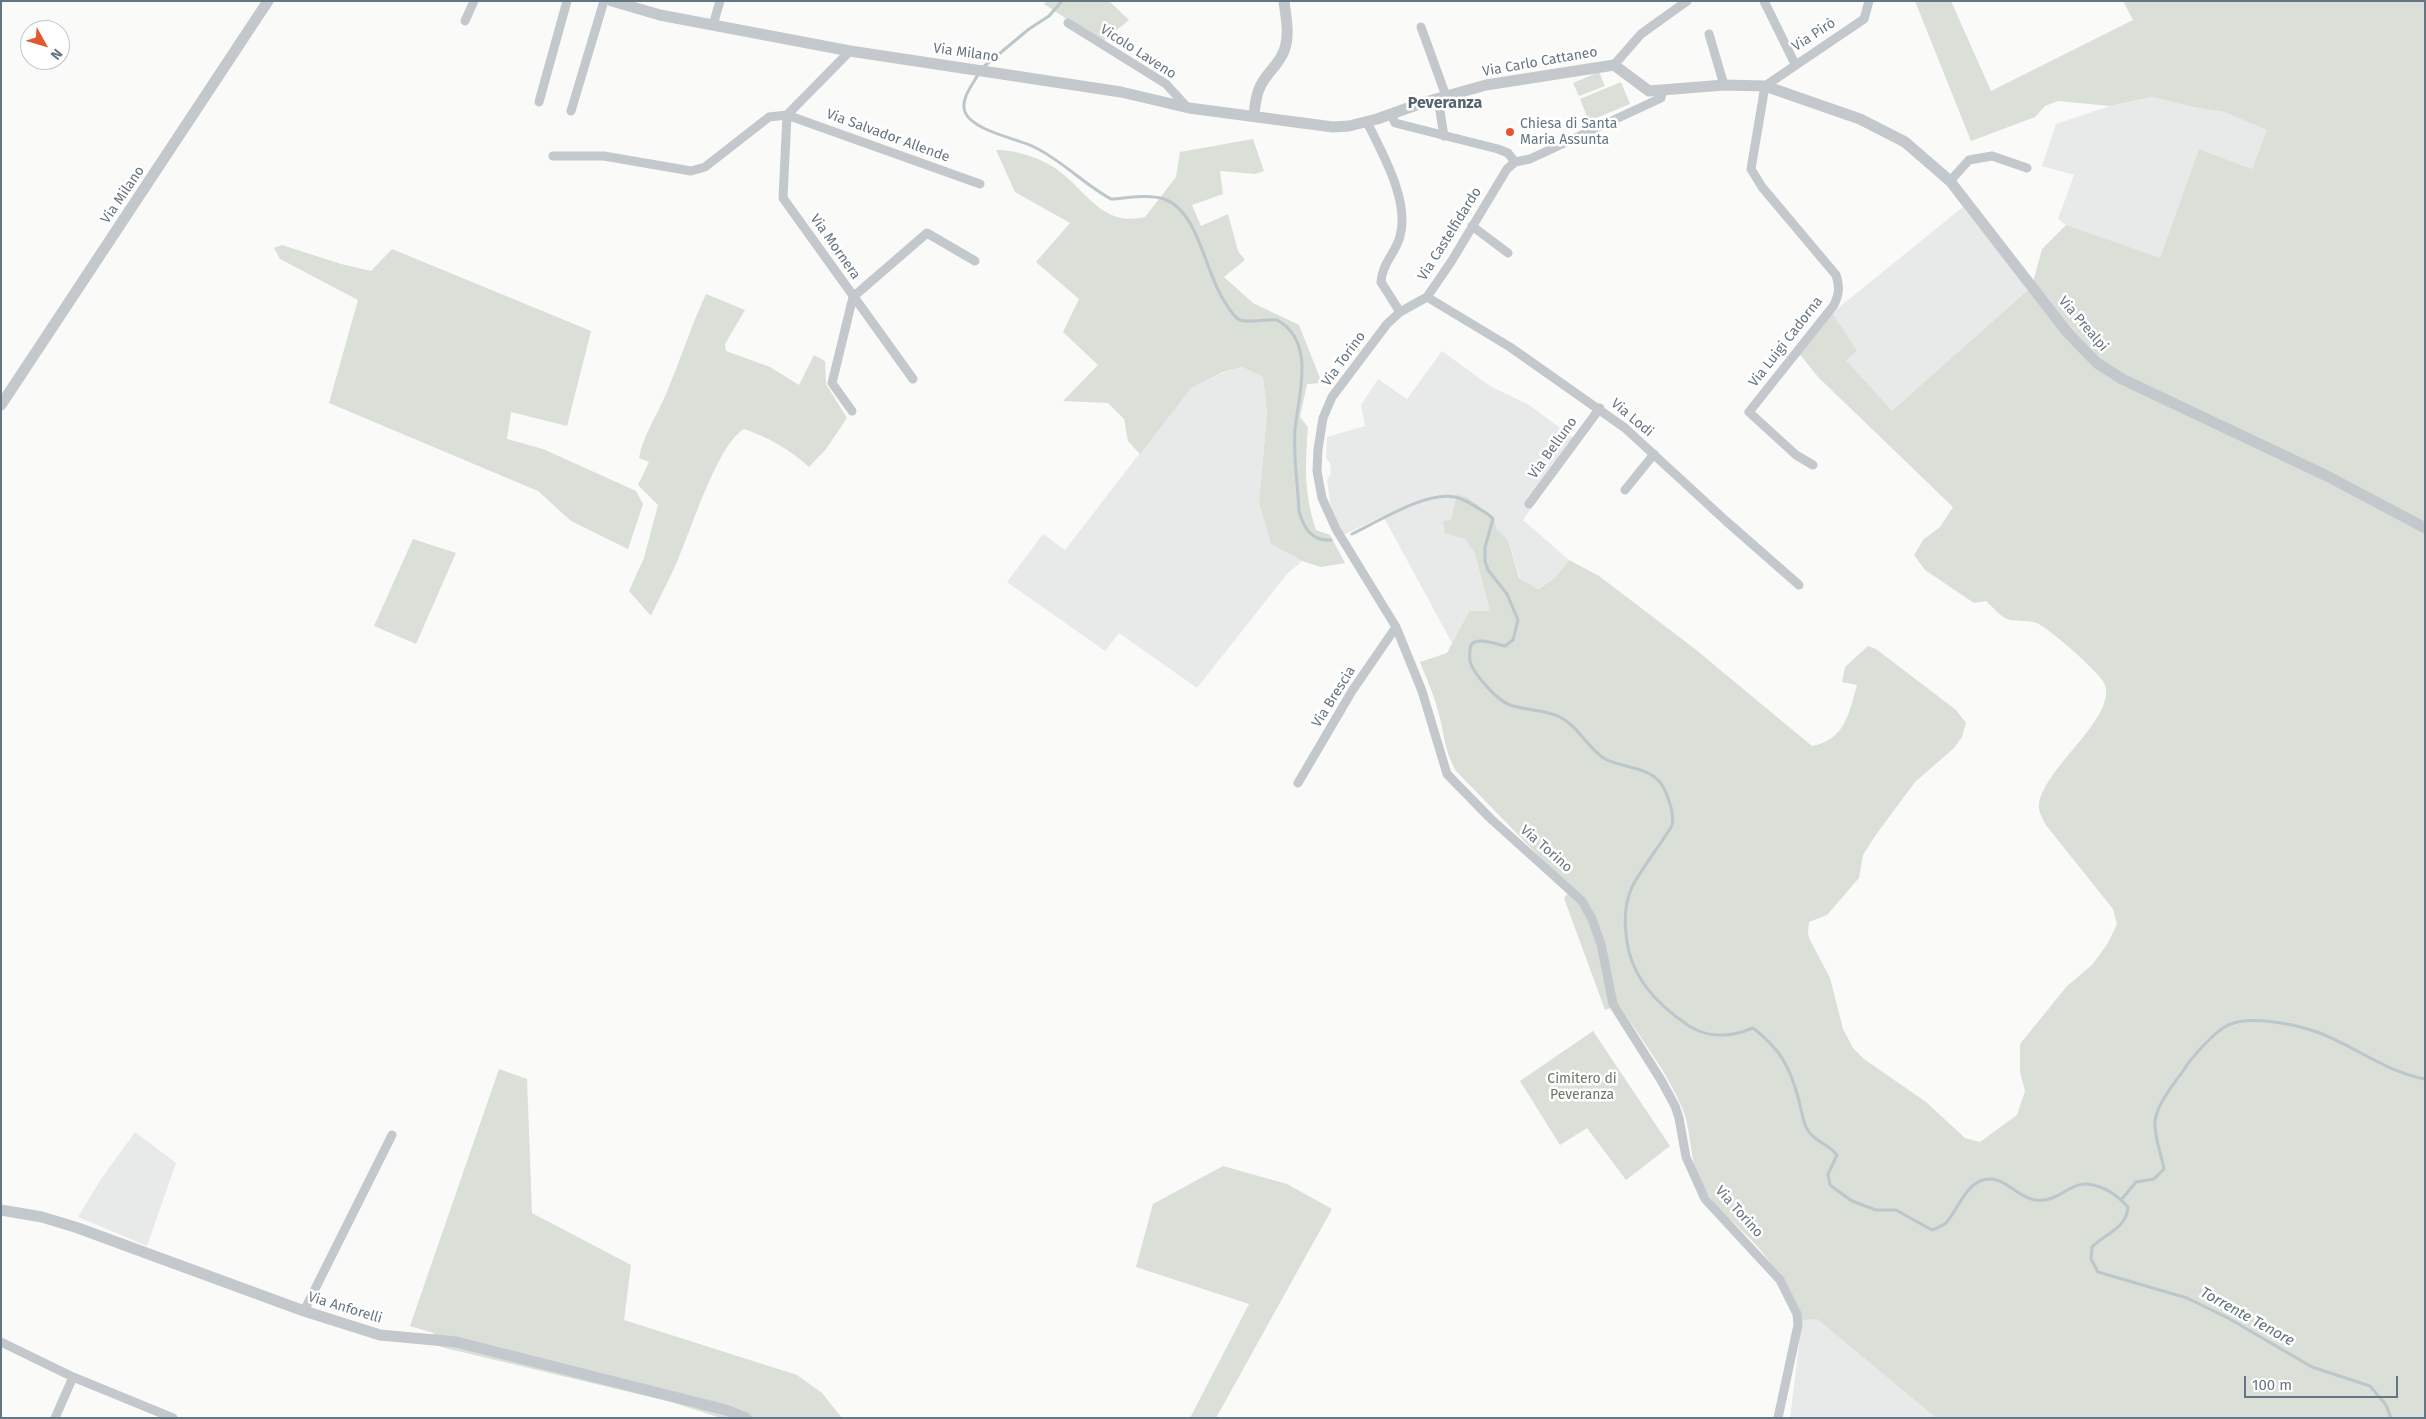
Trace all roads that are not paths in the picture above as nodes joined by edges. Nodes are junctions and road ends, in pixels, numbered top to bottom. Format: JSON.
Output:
{"nodes":[{"id":1,"x":268,"y":1,"type":"edge"},
{"id":2,"x":474,"y":1,"type":"edge"},
{"id":3,"x":567,"y":1,"type":"edge"},
{"id":4,"x":604,"y":1,"type":"edge"},
{"id":5,"x":612,"y":1,"type":"edge"},
{"id":6,"x":720,"y":1,"type":"edge"},
{"id":7,"x":1284,"y":1,"type":"edge"},
{"id":8,"x":1687,"y":1,"type":"edge"},
{"id":9,"x":1764,"y":1,"type":"edge"},
{"id":10,"x":1869,"y":1,"type":"edge"},
{"id":11,"x":465,"y":21,"type":"dead end"},
{"id":12,"x":1068,"y":23,"type":"dead end"},
{"id":13,"x":713,"y":25,"type":"junction"},
{"id":14,"x":1421,"y":27,"type":"dead end"},
{"id":15,"x":1709,"y":34,"type":"dead end"},
{"id":16,"x":850,"y":51,"type":"junction"},
{"id":17,"x":1795,"y":64,"type":"junction"},
{"id":18,"x":1614,"y":65,"type":"junction"},
{"id":19,"x":1724,"y":85,"type":"junction"},
{"id":20,"x":1765,"y":86,"type":"junction"},
{"id":21,"x":1662,"y":91,"type":"junction"},
{"id":22,"x":1442,"y":97,"type":"junction"},
{"id":23,"x":538,"y":102,"type":"dead end"},
{"id":24,"x":1189,"y":108,"type":"junction"},
{"id":25,"x":571,"y":111,"type":"dead end"},
{"id":26,"x":1391,"y":114,"type":"junction"},
{"id":27,"x":787,"y":115,"type":"junction"},
{"id":28,"x":1254,"y":116,"type":"junction"},
{"id":29,"x":1367,"y":122,"type":"junction"},
{"id":30,"x":1317,"y":126,"type":"joint"},
{"id":31,"x":1444,"y":136,"type":"junction"},
{"id":32,"x":553,"y":156,"type":"dead end"},
{"id":33,"x":1515,"y":162,"type":"junction"},
{"id":34,"x":2027,"y":168,"type":"dead end"},
{"id":35,"x":1950,"y":181,"type":"junction"},
{"id":36,"x":980,"y":184,"type":"dead end"},
{"id":37,"x":1472,"y":226,"type":"junction"},
{"id":38,"x":1508,"y":253,"type":"dead end"},
{"id":39,"x":975,"y":261,"type":"dead end"},
{"id":40,"x":853,"y":297,"type":"junction"},
{"id":41,"x":1427,"y":297,"type":"junction"},
{"id":42,"x":1400,"y":312,"type":"junction"},
{"id":43,"x":913,"y":379,"type":"dead end"},
{"id":44,"x":1,"y":405,"type":"edge"},
{"id":45,"x":1600,"y":408,"type":"junction"},
{"id":46,"x":852,"y":411,"type":"dead end"},
{"id":47,"x":1654,"y":454,"type":"junction"},
{"id":48,"x":1813,"y":464,"type":"dead end"},
{"id":49,"x":1625,"y":490,"type":"dead end"},
{"id":50,"x":1529,"y":504,"type":"dead end"},
{"id":51,"x":2425,"y":528,"type":"edge"},
{"id":52,"x":1799,"y":585,"type":"dead end"},
{"id":53,"x":1396,"y":627,"type":"junction"},
{"id":54,"x":1298,"y":783,"type":"dead end"},
{"id":55,"x":392,"y":1134,"type":"dead end"},
{"id":56,"x":1,"y":1210,"type":"edge"},
{"id":57,"x":304,"y":1311,"type":"junction"},
{"id":58,"x":1,"y":1342,"type":"edge"},
{"id":59,"x":73,"y":1377,"type":"junction"},
{"id":60,"x":55,"y":1418,"type":"edge"},
{"id":61,"x":173,"y":1418,"type":"edge"},
{"id":62,"x":746,"y":1418,"type":"edge"},
{"id":63,"x":1778,"y":1418,"type":"edge"}],
"edges":[{"from":1,"to":44,"type":"street","name":"Via Milano"},
{"from":2,"to":11,"type":"street"},
{"from":3,"to":23,"type":"street"},
{"from":4,"to":25,"type":"street"},
{"from":5,"to":13,"type":"street","name":"Via Milano"},
{"from":6,"to":13,"type":"street"},
{"from":7,"to":28,"type":"street"},
{"from":8,"to":18,"type":"street"},
{"from":9,"to":17,"type":"street"},
{"from":10,"to":17,"type":"street","name":"Via Pirò"},
{"from":12,"to":24,"type":"street","name":"Vicolo Laveno"},
{"from":13,"to":16,"type":"street","name":"Via Milano"},
{"from":14,"to":22,"type":"street"},
{"from":15,"to":19,"type":"street"},
{"from":16,"to":24,"type":"street","name":"Via Milano"},
{"from":16,"to":27,"type":"street"},
{"from":17,"to":20,"type":"street","name":"Via Pirò"},
{"from":18,"to":21,"type":"street","name":"Via Carlo Cattaneo"},
{"from":18,"to":22,"type":"street","name":"Via Carlo Cattaneo"},
{"from":19,"to":20,"type":"street","name":"Via Carlo Cattaneo"},
{"from":19,"to":21,"type":"street","name":"Via Carlo Cattaneo"},
{"from":20,"to":35,"type":"street","name":"Via Prealpi"},
{"from":20,"to":48,"type":"street","name":"Via Luigi Cadorna"},
{"from":21,"to":33,"type":"street"},
{"from":22,"to":26,"type":"street","name":"Via Carlo Cattaneo"},
{"from":22,"to":31,"type":"street"},
{"from":24,"to":28,"type":"street","name":"Via Milano"},
{"from":26,"to":29,"type":"street","name":"Via Carlo Cattaneo"},
{"from":26,"to":31,"type":"street"},
{"from":27,"to":32,"type":"street"},
{"from":27,"to":36,"type":"street","name":"Via Salvador Allende"},
{"from":27,"to":40,"type":"street","name":"Via Mornera"},
{"from":28,"to":30,"type":"street","name":"Via Milano"},
{"from":29,"to":30,"type":"street","name":"Via Carlo Cattaneo"},
{"from":29,"to":42,"type":"street"},
{"from":31,"to":33,"type":"street"},
{"from":33,"to":37,"type":"street","name":"Via Castelfidardo"},
{"from":34,"to":35,"type":"street"},
{"from":35,"to":51,"type":"street","name":"Via Prealpi"},
{"from":37,"to":38,"type":"street"},
{"from":37,"to":41,"type":"street","name":"Via Castelfidardo"},
{"from":39,"to":40,"type":"street"},
{"from":40,"to":43,"type":"street","name":"Via Mornera"},
{"from":40,"to":46,"type":"street"},
{"from":41,"to":42,"type":"street","name":"Via Castelfidardo"},
{"from":41,"to":45,"type":"street","name":"Via Lodi"},
{"from":42,"to":53,"type":"street","name":"Via Torino"},
{"from":45,"to":47,"type":"street","name":"Via Lodi"},
{"from":45,"to":50,"type":"street","name":"Via Belluno"},
{"from":47,"to":49,"type":"street"},
{"from":47,"to":52,"type":"street","name":"Via Lodi"},
{"from":53,"to":54,"type":"street","name":"Via Brescia"},
{"from":53,"to":63,"type":"street","name":"Via Torino"},
{"from":55,"to":57,"type":"street"},
{"from":56,"to":57,"type":"street","name":"Via Anforelli"},
{"from":57,"to":62,"type":"street","name":"Via Anforelli"},
{"from":58,"to":59,"type":"street"},
{"from":59,"to":60,"type":"street"},
{"from":59,"to":61,"type":"street"}]}
